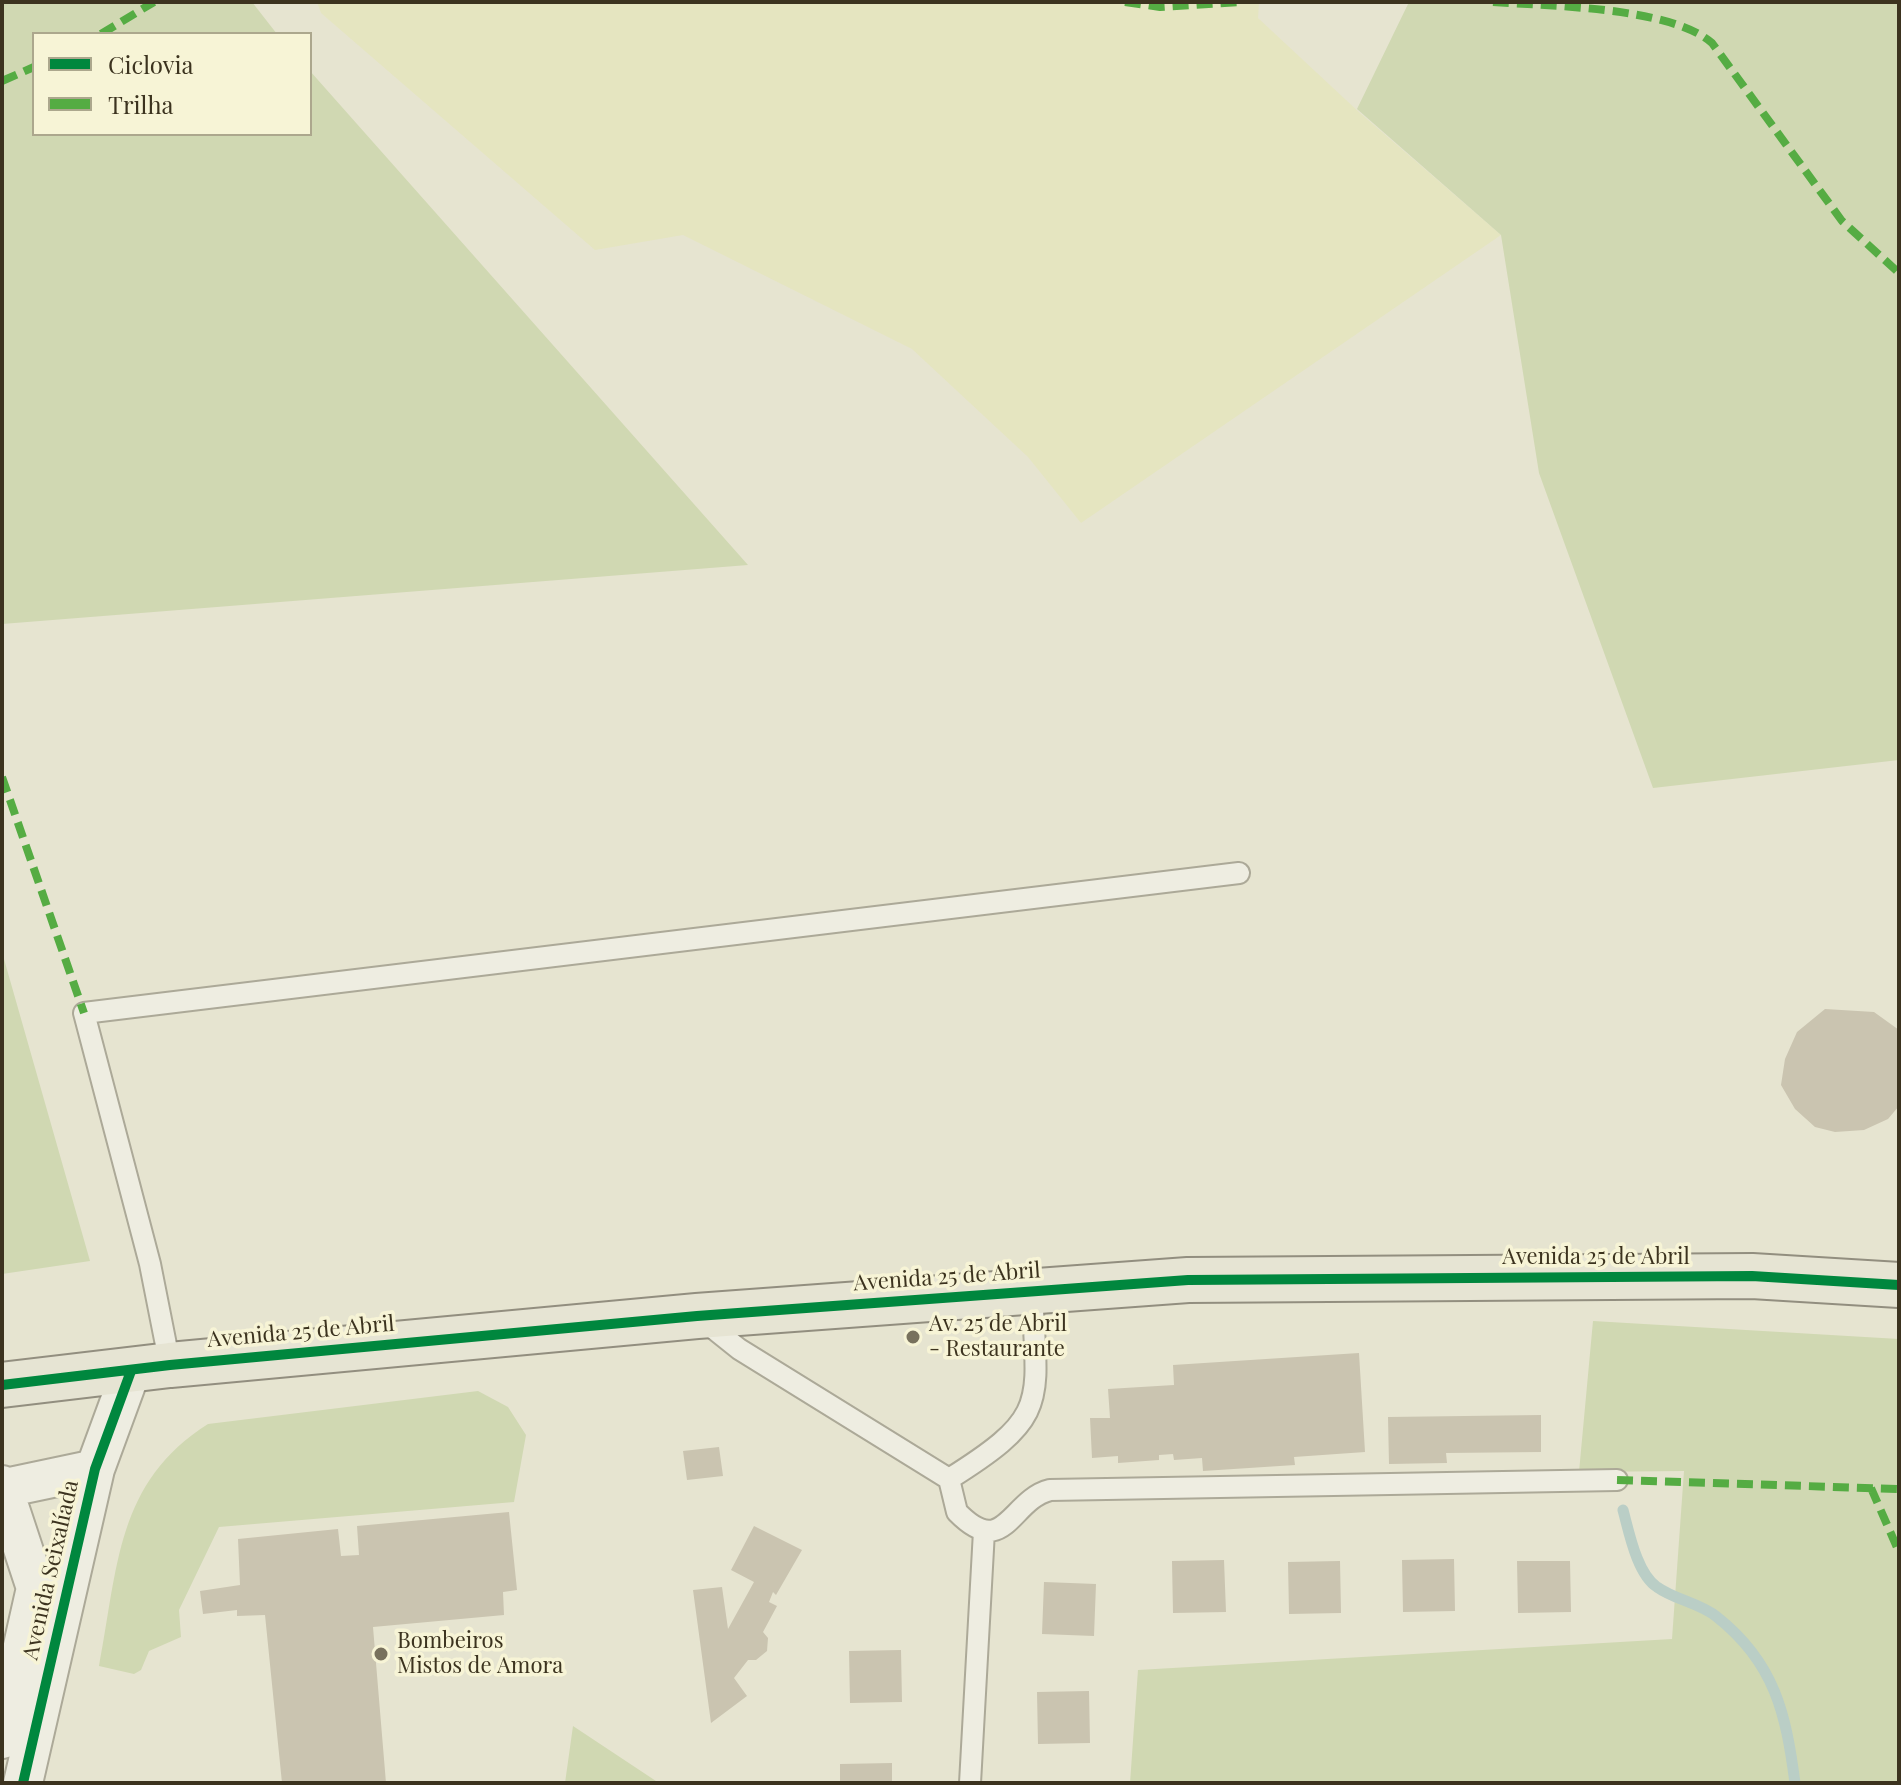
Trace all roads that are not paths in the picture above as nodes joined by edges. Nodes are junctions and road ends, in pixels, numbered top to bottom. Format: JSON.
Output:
{"nodes":[{"id":1,"x":1239,"y":873,"type":"dead end"},
{"id":2,"x":1899,"y":1285,"type":"edge"},
{"id":3,"x":1032,"y":1291,"type":"junction"},
{"id":4,"x":697,"y":1316,"type":"junction"},
{"id":5,"x":151,"y":1368,"type":"junction"},
{"id":6,"x":2,"y":1385,"type":"edge"},
{"id":7,"x":95,"y":1469,"type":"junction"},
{"id":8,"x":949,"y":1479,"type":"junction"},
{"id":9,"x":1617,"y":1480,"type":"dead end"},
{"id":10,"x":4,"y":1487,"type":"edge"},
{"id":11,"x":984,"y":1531,"type":"junction"},
{"id":12,"x":2,"y":1739,"type":"edge"},
{"id":13,"x":23,"y":1783,"type":"edge"},
{"id":14,"x":970,"y":1783,"type":"edge"}],
"edges":[{"from":1,"to":5,"type":"lane"},
{"from":2,"to":3,"type":"main road","name":"Avenida 25 de Abril"},
{"from":3,"to":4,"type":"main road","name":"Avenida 25 de Abril"},
{"from":3,"to":8,"type":"lane"},
{"from":4,"to":5,"type":"main road","name":"Avenida 25 de Abril"},
{"from":4,"to":8,"type":"lane"},
{"from":5,"to":6,"type":"main road","name":"Avenida 25 de Abril"},
{"from":5,"to":7,"type":"street","name":"Avenida Seixalíada"},
{"from":7,"to":10,"type":"street"},
{"from":7,"to":13,"type":"street","name":"Avenida Seixalíada"},
{"from":8,"to":11,"type":"lane"},
{"from":9,"to":11,"type":"lane"},
{"from":10,"to":12,"type":"street","name":"Avenida Seixalíada"},
{"from":11,"to":14,"type":"lane"}]}
